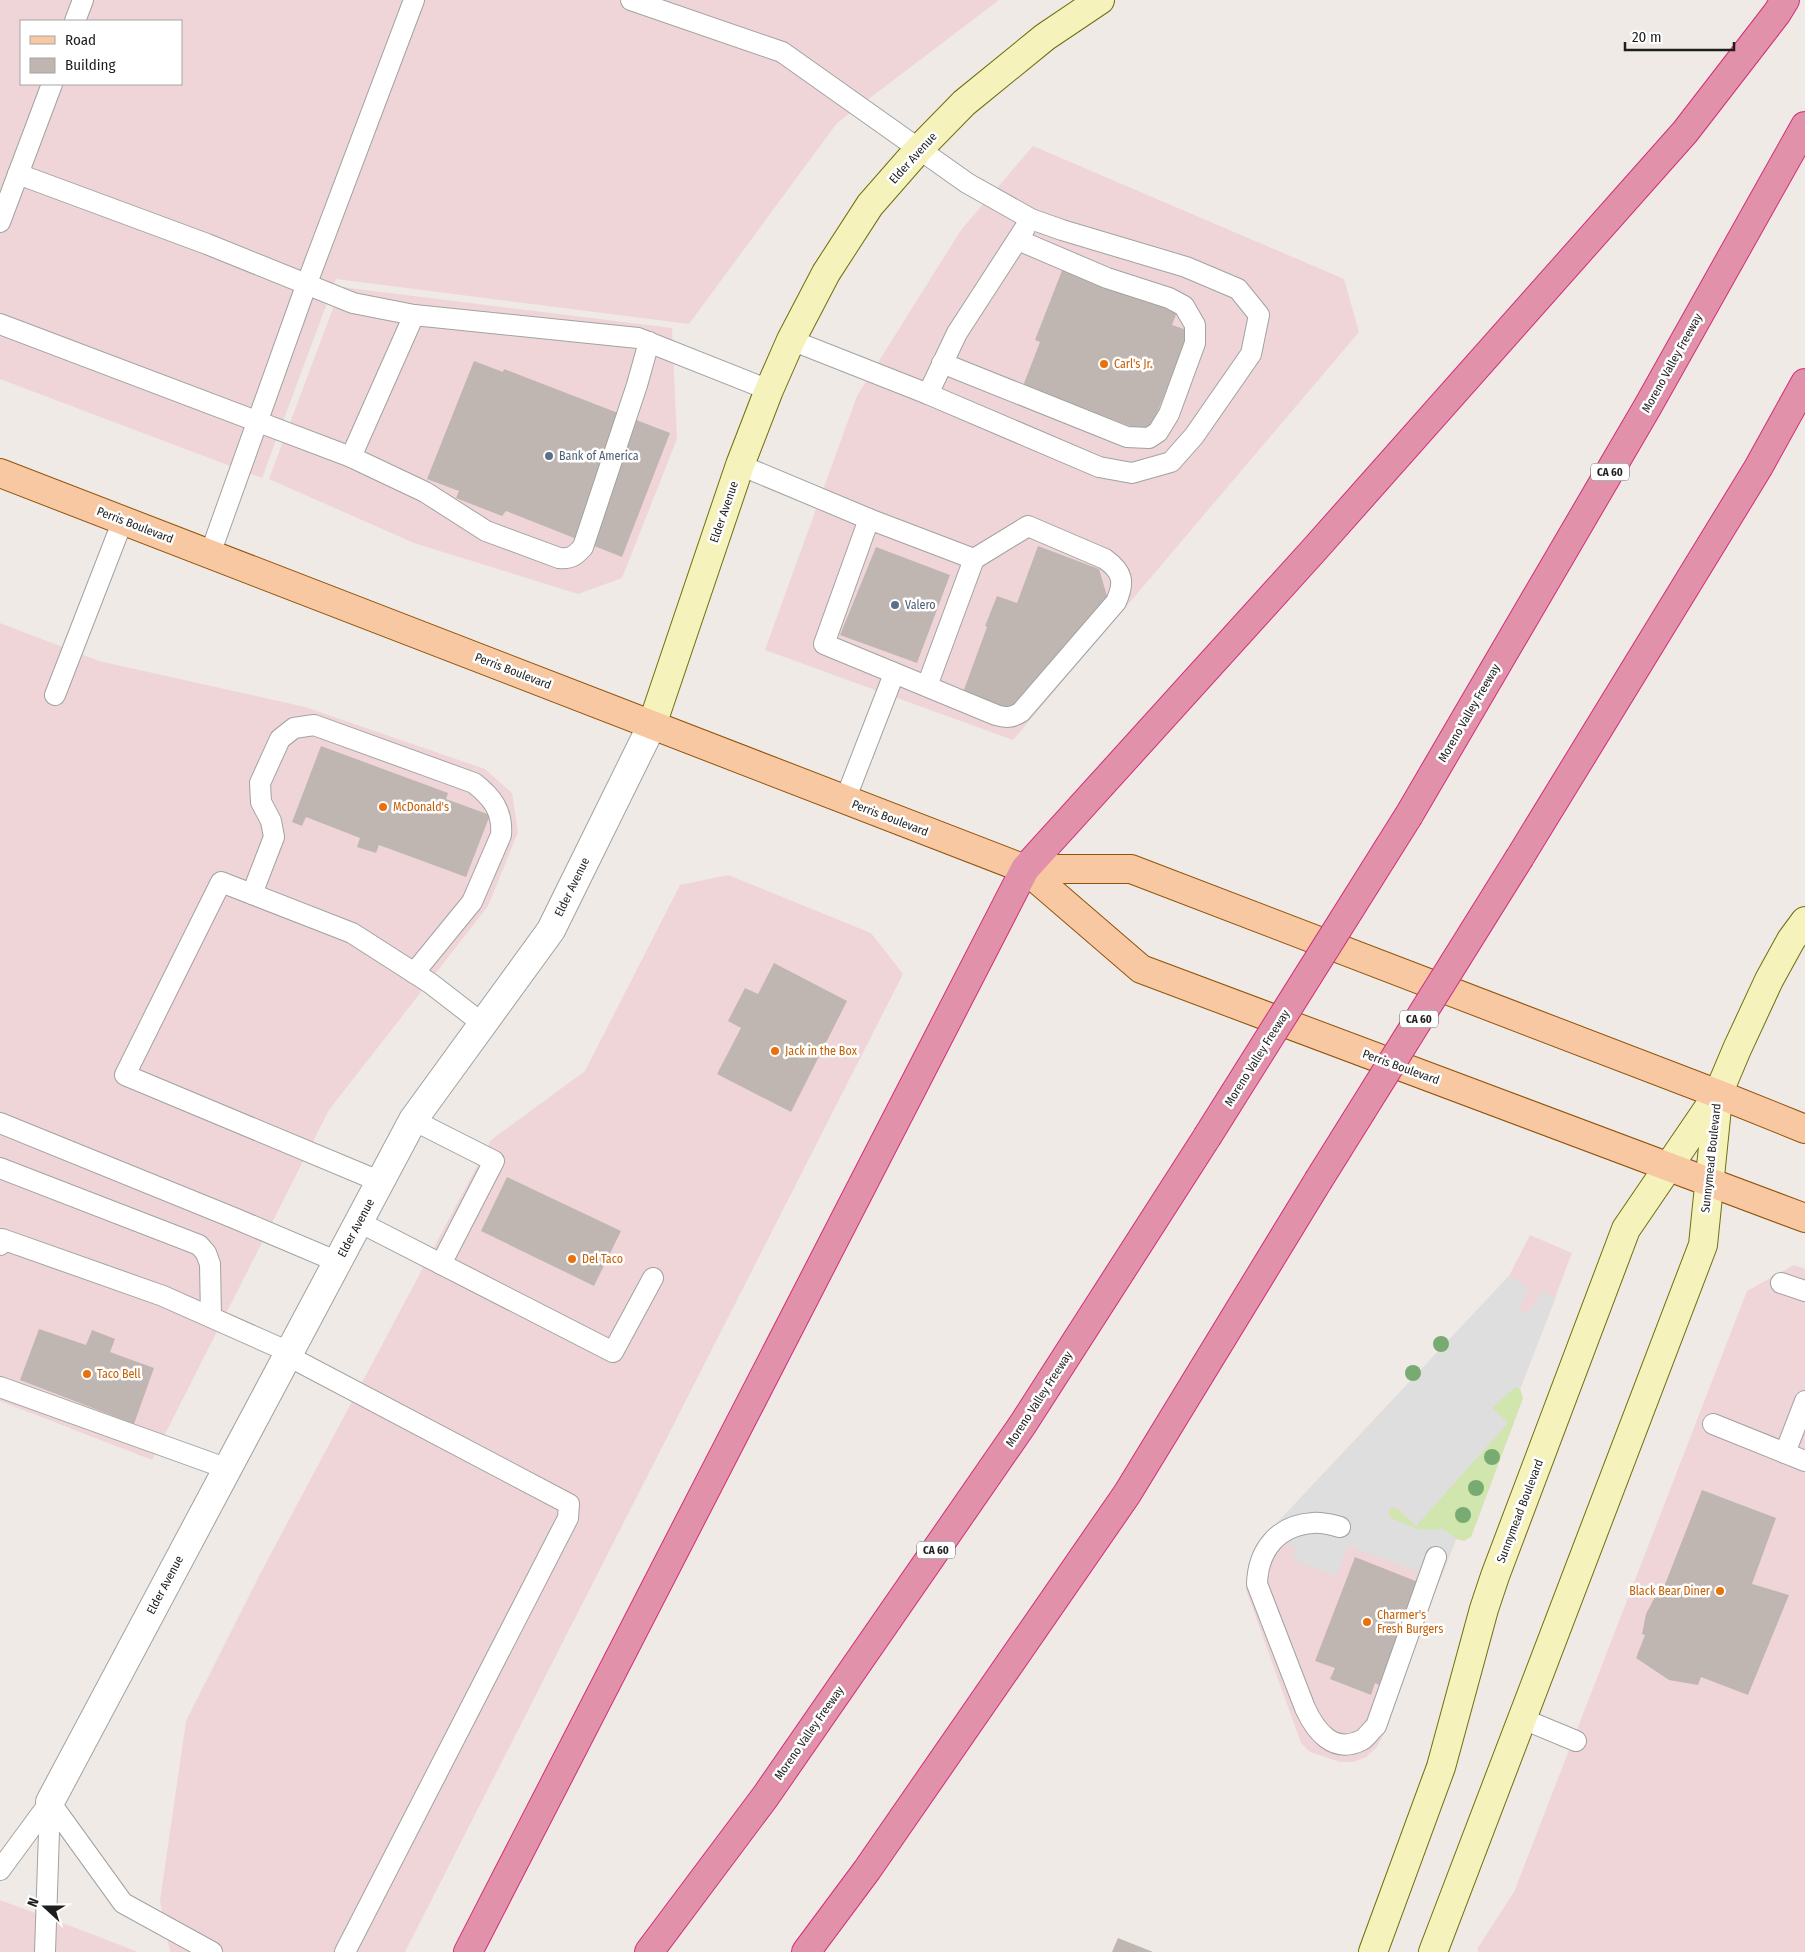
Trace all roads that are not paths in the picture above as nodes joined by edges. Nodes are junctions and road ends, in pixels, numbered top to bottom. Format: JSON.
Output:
{"nodes":[{"id":1,"x":83,"y":0,"type":"edge"},
{"id":2,"x":414,"y":0,"type":"edge"},
{"id":3,"x":631,"y":0,"type":"edge"},
{"id":4,"x":1100,"y":0,"type":"edge"},
{"id":5,"x":1785,"y":0,"type":"edge"},
{"id":6,"x":75,"y":20,"type":"edge"},
{"id":7,"x":52,"y":85,"type":"edge"},
{"id":8,"x":1805,"y":126,"type":"edge"},
{"id":9,"x":919,"y":149,"type":"junction"},
{"id":10,"x":18,"y":174,"type":"junction"},
{"id":11,"x":1032,"y":219,"type":"junction"},
{"id":12,"x":0,"y":222,"type":"edge"},
{"id":13,"x":1018,"y":240,"type":"junction"},
{"id":14,"x":307,"y":283,"type":"junction"},
{"id":15,"x":414,"y":316,"type":"junction"},
{"id":16,"x":0,"y":324,"type":"edge"},
{"id":17,"x":791,"y":340,"type":"junction"},
{"id":18,"x":648,"y":342,"type":"junction"},
{"id":19,"x":942,"y":364,"type":"junction"},
{"id":20,"x":1805,"y":383,"type":"edge"},
{"id":21,"x":769,"y":390,"type":"junction"},
{"id":22,"x":928,"y":394,"type":"junction"},
{"id":23,"x":257,"y":422,"type":"junction"},
{"id":24,"x":351,"y":457,"type":"junction"},
{"id":25,"x":740,"y":465,"type":"junction"},
{"id":26,"x":0,"y":473,"type":"edge"},
{"id":27,"x":869,"y":519,"type":"junction"},
{"id":28,"x":123,"y":520,"type":"junction"},
{"id":29,"x":210,"y":554,"type":"junction"},
{"id":30,"x":974,"y":559,"type":"junction"},
{"id":31,"x":894,"y":674,"type":"junction"},
{"id":32,"x":926,"y":686,"type":"junction"},
{"id":33,"x":55,"y":695,"type":"dead end"},
{"id":34,"x":652,"y":725,"type":"junction"},
{"id":35,"x":845,"y":800,"type":"junction"},
{"id":36,"x":1025,"y":869,"type":"junction"},
{"id":37,"x":252,"y":894,"type":"junction"},
{"id":38,"x":1805,"y":921,"type":"edge"},
{"id":39,"x":414,"y":972,"type":"junction"},
{"id":40,"x":483,"y":1024,"type":"junction"},
{"id":41,"x":1718,"y":1094,"type":"junction"},
{"id":42,"x":413,"y":1120,"type":"junction"},
{"id":43,"x":0,"y":1124,"type":"edge"},
{"id":44,"x":1805,"y":1129,"type":"edge"},
{"id":45,"x":1668,"y":1167,"type":"junction"},
{"id":46,"x":0,"y":1168,"type":"edge"},
{"id":47,"x":381,"y":1182,"type":"junction"},
{"id":48,"x":1709,"y":1183,"type":"junction"},
{"id":49,"x":1805,"y":1218,"type":"edge"},
{"id":50,"x":360,"y":1222,"type":"junction"},
{"id":51,"x":0,"y":1245,"type":"edge"},
{"id":52,"x":338,"y":1262,"type":"junction"},
{"id":53,"x":441,"y":1264,"type":"junction"},
{"id":54,"x":653,"y":1278,"type":"dead end"},
{"id":55,"x":1781,"y":1283,"type":"dead end"},
{"id":56,"x":1805,"y":1291,"type":"edge"},
{"id":57,"x":210,"y":1317,"type":"junction"},
{"id":58,"x":289,"y":1354,"type":"junction"},
{"id":59,"x":0,"y":1387,"type":"edge"},
{"id":60,"x":1805,"y":1401,"type":"edge"},
{"id":61,"x":1713,"y":1424,"type":"dead end"},
{"id":62,"x":1785,"y":1453,"type":"junction"},
{"id":63,"x":1805,"y":1461,"type":"edge"},
{"id":64,"x":228,"y":1468,"type":"junction"},
{"id":65,"x":1340,"y":1527,"type":"dead end"},
{"id":66,"x":1436,"y":1557,"type":"dead end"},
{"id":67,"x":1523,"y":1720,"type":"junction"},
{"id":68,"x":1576,"y":1741,"type":"dead end"},
{"id":69,"x":50,"y":1802,"type":"junction"},
{"id":70,"x":0,"y":1870,"type":"edge"},
{"id":71,"x":45,"y":1952,"type":"edge"},
{"id":72,"x":212,"y":1952,"type":"edge"},
{"id":73,"x":345,"y":1952,"type":"edge"},
{"id":74,"x":468,"y":1952,"type":"edge"},
{"id":75,"x":649,"y":1952,"type":"edge"},
{"id":76,"x":806,"y":1952,"type":"edge"},
{"id":77,"x":1373,"y":1952,"type":"edge"},
{"id":78,"x":1433,"y":1952,"type":"edge"}],
"edges":[{"from":1,"to":6,"type":"lane"},
{"from":2,"to":14,"type":"lane"},
{"from":3,"to":9,"type":"lane"},
{"from":4,"to":9,"type":"main road","name":"Elder Avenue"},
{"from":5,"to":36,"type":"highway"},
{"from":7,"to":10,"type":"lane"},
{"from":8,"to":75,"type":"highway","name":"Moreno Valley Freeway","number":"CA 60","bridge":true},
{"from":9,"to":11,"type":"lane"},
{"from":9,"to":17,"type":"main road","name":"Elder Avenue"},
{"from":10,"to":12,"type":"lane"},
{"from":10,"to":14,"type":"lane"},
{"from":11,"to":13,"type":"lane"},
{"from":11,"to":22,"type":"lane"},
{"from":13,"to":19,"type":"lane"},
{"from":13,"to":19,"type":"lane"},
{"from":14,"to":15,"type":"lane"},
{"from":14,"to":23,"type":"lane"},
{"from":15,"to":18,"type":"lane"},
{"from":15,"to":24,"type":"lane"},
{"from":16,"to":23,"type":"lane"},
{"from":17,"to":21,"type":"main road","name":"Elder Avenue"},
{"from":17,"to":22,"type":"lane"},
{"from":18,"to":21,"type":"lane"},
{"from":18,"to":24,"type":"lane"},
{"from":19,"to":22,"type":"lane"},
{"from":20,"to":76,"type":"highway","number":"CA 60","bridge":true},
{"from":21,"to":25,"type":"main road","name":"Elder Avenue"},
{"from":23,"to":24,"type":"lane"},
{"from":23,"to":29,"type":"lane"},
{"from":25,"to":27,"type":"lane"},
{"from":25,"to":34,"type":"main road","name":"Elder Avenue"},
{"from":26,"to":28,"type":"main road","name":"Perris Boulevard"},
{"from":27,"to":30,"type":"lane"},
{"from":27,"to":31,"type":"lane"},
{"from":28,"to":29,"type":"main road","name":"Perris Boulevard"},
{"from":28,"to":33,"type":"lane"},
{"from":29,"to":34,"type":"main road","name":"Perris Boulevard"},
{"from":30,"to":32,"type":"lane"},
{"from":30,"to":32,"type":"lane"},
{"from":31,"to":32,"type":"lane"},
{"from":31,"to":35,"type":"lane"},
{"from":34,"to":35,"type":"main road","name":"Perris Boulevard"},
{"from":34,"to":40,"type":"street","name":"Elder Avenue"},
{"from":35,"to":36,"type":"main road","name":"Perris Boulevard"},
{"from":36,"to":41,"type":"main road","name":"Perris Boulevard"},
{"from":36,"to":45,"type":"main road","name":"Perris Boulevard"},
{"from":36,"to":74,"type":"highway"},
{"from":37,"to":39,"type":"lane"},
{"from":37,"to":39,"type":"lane"},
{"from":37,"to":47,"type":"lane"},
{"from":38,"to":41,"type":"main road","name":"Sunnymead Boulevard"},
{"from":39,"to":40,"type":"lane"},
{"from":40,"to":42,"type":"street","name":"Elder Avenue"},
{"from":41,"to":44,"type":"main road","name":"Perris Boulevard"},
{"from":41,"to":45,"type":"main road","name":"Sunnymead Boulevard"},
{"from":41,"to":48,"type":"main road","name":"Sunnymead Boulevard"},
{"from":42,"to":47,"type":"street","name":"Elder Avenue"},
{"from":42,"to":53,"type":"lane"},
{"from":43,"to":52,"type":"lane"},
{"from":45,"to":48,"type":"main road","name":"Perris Boulevard"},
{"from":45,"to":77,"type":"main road","name":"Sunnymead Boulevard"},
{"from":46,"to":57,"type":"lane"},
{"from":47,"to":50,"type":"street","name":"Elder Avenue"},
{"from":48,"to":49,"type":"main road","name":"Perris Boulevard"},
{"from":48,"to":67,"type":"main road","name":"Sunnymead Boulevard"},
{"from":50,"to":52,"type":"street","name":"Elder Avenue"},
{"from":50,"to":53,"type":"lane"},
{"from":51,"to":57,"type":"lane"},
{"from":52,"to":58,"type":"street","name":"Elder Avenue"},
{"from":53,"to":54,"type":"lane"},
{"from":55,"to":56,"type":"lane"},
{"from":57,"to":58,"type":"lane"},
{"from":58,"to":64,"type":"street","name":"Elder Avenue"},
{"from":58,"to":73,"type":"lane"},
{"from":59,"to":64,"type":"lane"},
{"from":60,"to":62,"type":"lane"},
{"from":61,"to":62,"type":"lane"},
{"from":62,"to":63,"type":"lane"},
{"from":64,"to":69,"type":"street","name":"Elder Avenue"},
{"from":65,"to":66,"type":"lane"},
{"from":67,"to":68,"type":"lane"},
{"from":67,"to":78,"type":"main road","name":"Sunnymead Boulevard"},
{"from":69,"to":70,"type":"lane"},
{"from":69,"to":71,"type":"lane"},
{"from":69,"to":72,"type":"lane"}]}
